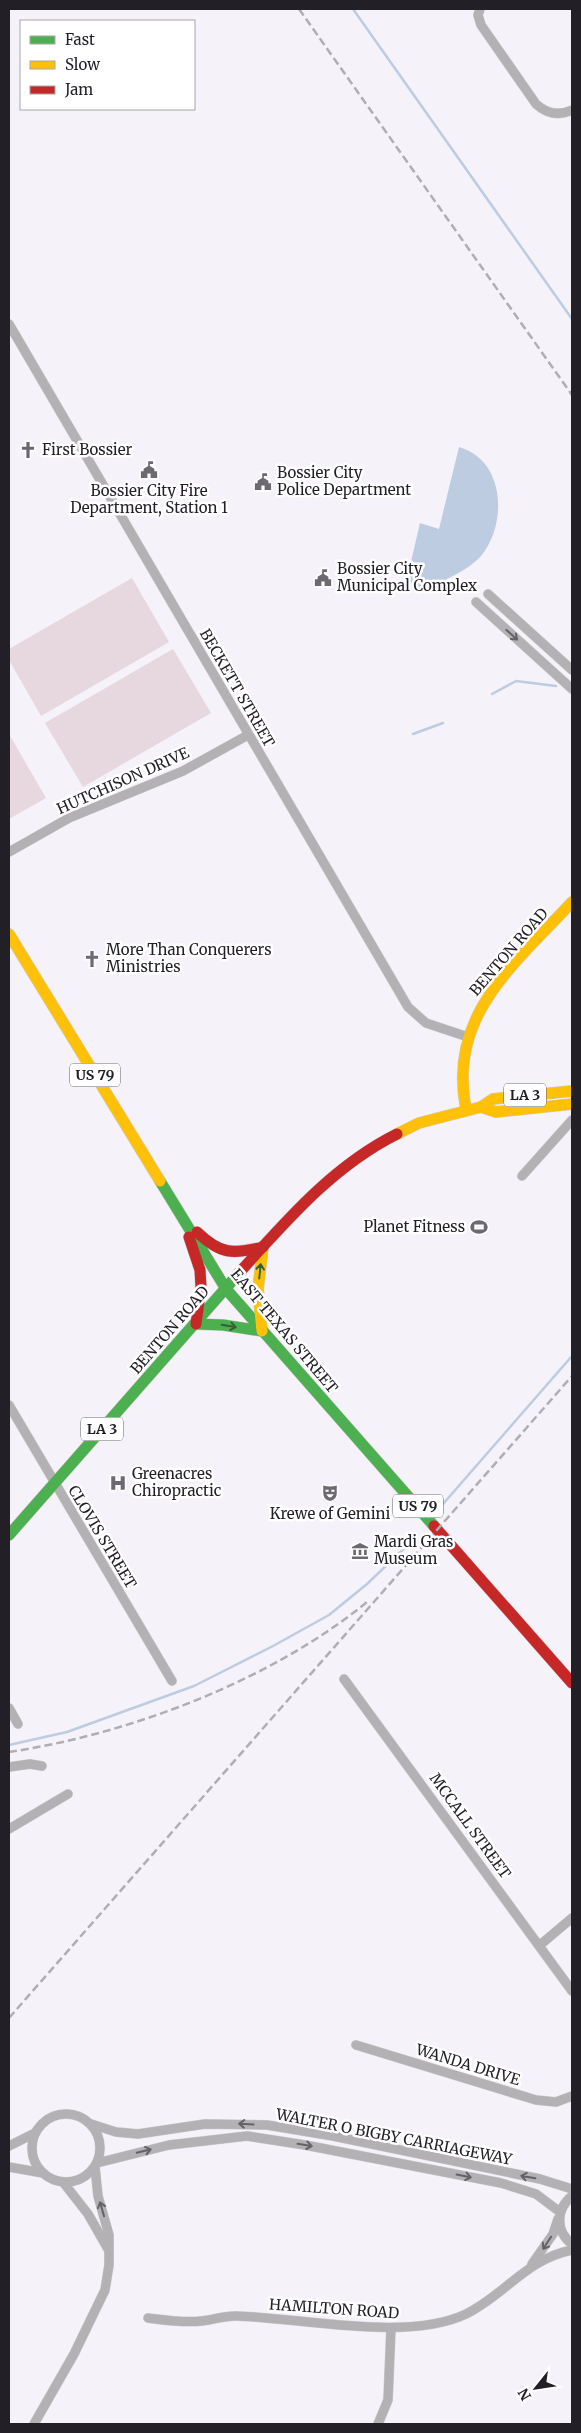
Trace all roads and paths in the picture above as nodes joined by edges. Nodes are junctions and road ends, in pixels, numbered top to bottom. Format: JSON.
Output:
{"nodes":[{"id":1,"x":480,"y":9,"type":"edge"},
{"id":2,"x":572,"y":110,"type":"edge"},
{"id":3,"x":9,"y":324,"type":"edge"},
{"id":4,"x":488,"y":594,"type":"dead end"},
{"id":5,"x":476,"y":602,"type":"dead end"},
{"id":6,"x":572,"y":670,"type":"edge"},
{"id":7,"x":572,"y":690,"type":"edge"},
{"id":8,"x":248,"y":735,"type":"junction"},
{"id":9,"x":9,"y":852,"type":"edge"},
{"id":10,"x":572,"y":902,"type":"edge"},
{"id":11,"x":9,"y":934,"type":"edge"},
{"id":12,"x":468,"y":1037,"type":"junction"},
{"id":13,"x":572,"y":1090,"type":"edge"},
{"id":14,"x":572,"y":1104,"type":"edge"},
{"id":15,"x":481,"y":1107,"type":"junction"},
{"id":16,"x":466,"y":1109,"type":"junction"},
{"id":17,"x":572,"y":1120,"type":"edge"},
{"id":18,"x":522,"y":1176,"type":"dead end"},
{"id":19,"x":181,"y":1216,"type":"junction"},
{"id":20,"x":263,"y":1247,"type":"junction"},
{"id":21,"x":226,"y":1289,"type":"junction"},
{"id":22,"x":196,"y":1324,"type":"junction"},
{"id":23,"x":262,"y":1331,"type":"junction"},
{"id":24,"x":9,"y":1405,"type":"edge"},
{"id":25,"x":54,"y":1484,"type":"junction"},
{"id":26,"x":9,"y":1534,"type":"edge"},
{"id":27,"x":344,"y":1679,"type":"dead end"},
{"id":28,"x":172,"y":1682,"type":"dead end"},
{"id":29,"x":572,"y":1683,"type":"edge"},
{"id":30,"x":9,"y":1708,"type":"edge"},
{"id":31,"x":18,"y":1724,"type":"dead end"},
{"id":32,"x":42,"y":1766,"type":"dead end"},
{"id":33,"x":9,"y":1767,"type":"edge"},
{"id":34,"x":68,"y":1794,"type":"dead end"},
{"id":35,"x":9,"y":1829,"type":"edge"},
{"id":36,"x":572,"y":1918,"type":"edge"},
{"id":37,"x":540,"y":1945,"type":"junction"},
{"id":38,"x":572,"y":1990,"type":"edge"},
{"id":39,"x":356,"y":2045,"type":"dead end"},
{"id":40,"x":572,"y":2096,"type":"edge"},
{"id":41,"x":91,"y":2124,"type":"junction"},
{"id":42,"x":35,"y":2133,"type":"junction"},
{"id":43,"x":9,"y":2146,"type":"edge"},
{"id":44,"x":96,"y":2165,"type":"junction"},
{"id":45,"x":9,"y":2167,"type":"edge"},
{"id":46,"x":43,"y":2173,"type":"junction"},
{"id":47,"x":63,"y":2182,"type":"junction"},
{"id":48,"x":572,"y":2190,"type":"edge"},
{"id":49,"x":572,"y":2196,"type":"edge"},
{"id":50,"x":559,"y":2215,"type":"junction"},
{"id":51,"x":572,"y":2244,"type":"edge"},
{"id":52,"x":108,"y":2250,"type":"junction"},
{"id":53,"x":572,"y":2250,"type":"edge"},
{"id":54,"x":531,"y":2266,"type":"junction"},
{"id":55,"x":148,"y":2318,"type":"dead end"},
{"id":56,"x":391,"y":2328,"type":"junction"},
{"id":57,"x":34,"y":2424,"type":"edge"},
{"id":58,"x":378,"y":2424,"type":"edge"}],
"edges":[{"from":1,"to":2,"type":"street"},
{"from":3,"to":8,"type":"street","name":"BECKETT STREET"},
{"from":4,"to":6,"type":"street"},
{"from":5,"to":7,"type":"street","one_way":true},
{"from":8,"to":9,"type":"street","name":"HUTCHISON DRIVE"},
{"from":8,"to":12,"type":"street","name":"BECKETT STREET"},
{"from":10,"to":12,"type":"main road","name":"BENTON ROAD"},
{"from":11,"to":19,"type":"main road","name":"EAST TEXAS STREET","number":"US 79"},
{"from":12,"to":16,"type":"main road","name":"BENTON ROAD"},
{"from":13,"to":15,"type":"main road","number":"LA 3"},
{"from":14,"to":15,"type":"main road","number":"LA 3"},
{"from":15,"to":16,"type":"main road","number":"LA 3"},
{"from":16,"to":20,"type":"main road","name":"BENTON ROAD","number":"LA 3"},
{"from":17,"to":18,"type":"street"},
{"from":19,"to":20,"type":"main road"},
{"from":19,"to":21,"type":"main road","name":"EAST TEXAS STREET","number":"US 79"},
{"from":19,"to":22,"type":"main road"},
{"from":20,"to":21,"type":"main road","name":"BENTON ROAD","number":"LA 3"},
{"from":23,"to":20,"type":"main road","one_way":true},
{"from":21,"to":22,"type":"main road","name":"BENTON ROAD","number":"LA 3"},
{"from":21,"to":23,"type":"main road","name":"EAST TEXAS STREET","number":"US 79"},
{"from":22,"to":23,"type":"main road","one_way":true},
{"from":22,"to":25,"type":"main road","name":"BENTON ROAD","number":"LA 3"},
{"from":23,"to":29,"type":"main road","name":"EAST TEXAS STREET","number":"US 79"},
{"from":24,"to":25,"type":"street","name":"CLOVIS STREET"},
{"from":25,"to":26,"type":"main road","name":"BENTON ROAD","number":"LA 3"},
{"from":25,"to":28,"type":"street","name":"CLOVIS STREET"},
{"from":27,"to":37,"type":"street","name":"MCCALL STREET"},
{"from":30,"to":31,"type":"street"},
{"from":32,"to":33,"type":"street"},
{"from":34,"to":35,"type":"street"},
{"from":36,"to":37,"type":"street"},
{"from":37,"to":38,"type":"street","name":"MCCALL STREET"},
{"from":39,"to":40,"type":"street","name":"WANDA DRIVE"},
{"from":41,"to":42,"type":"street","name":"WALTER O BIGBY CARRIAGEWAY"},
{"from":41,"to":44,"type":"street"},
{"from":48,"to":41,"type":"street","name":"WALTER O BIGBY CARRIAGEWAY","one_way":true},
{"from":42,"to":43,"type":"street"},
{"from":42,"to":46,"type":"street"},
{"from":44,"to":47,"type":"street","name":"WALTER O BIGBY CARRIAGEWAY"},
{"from":44,"to":50,"type":"street","name":"WALTER O BIGBY CARRIAGEWAY","one_way":true},
{"from":52,"to":44,"type":"street","one_way":true},
{"from":45,"to":46,"type":"street"},
{"from":46,"to":47,"type":"street"},
{"from":47,"to":52,"type":"street"},
{"from":49,"to":50,"type":"street"},
{"from":50,"to":51,"type":"street"},
{"from":50,"to":54,"type":"street","name":"HAMILTON ROAD","one_way":true},
{"from":52,"to":57,"type":"street"},
{"from":53,"to":54,"type":"street","name":"HAMILTON ROAD"},
{"from":54,"to":56,"type":"street","name":"HAMILTON ROAD"},
{"from":55,"to":56,"type":"street","name":"HAMILTON ROAD"},
{"from":56,"to":58,"type":"street"}]}
